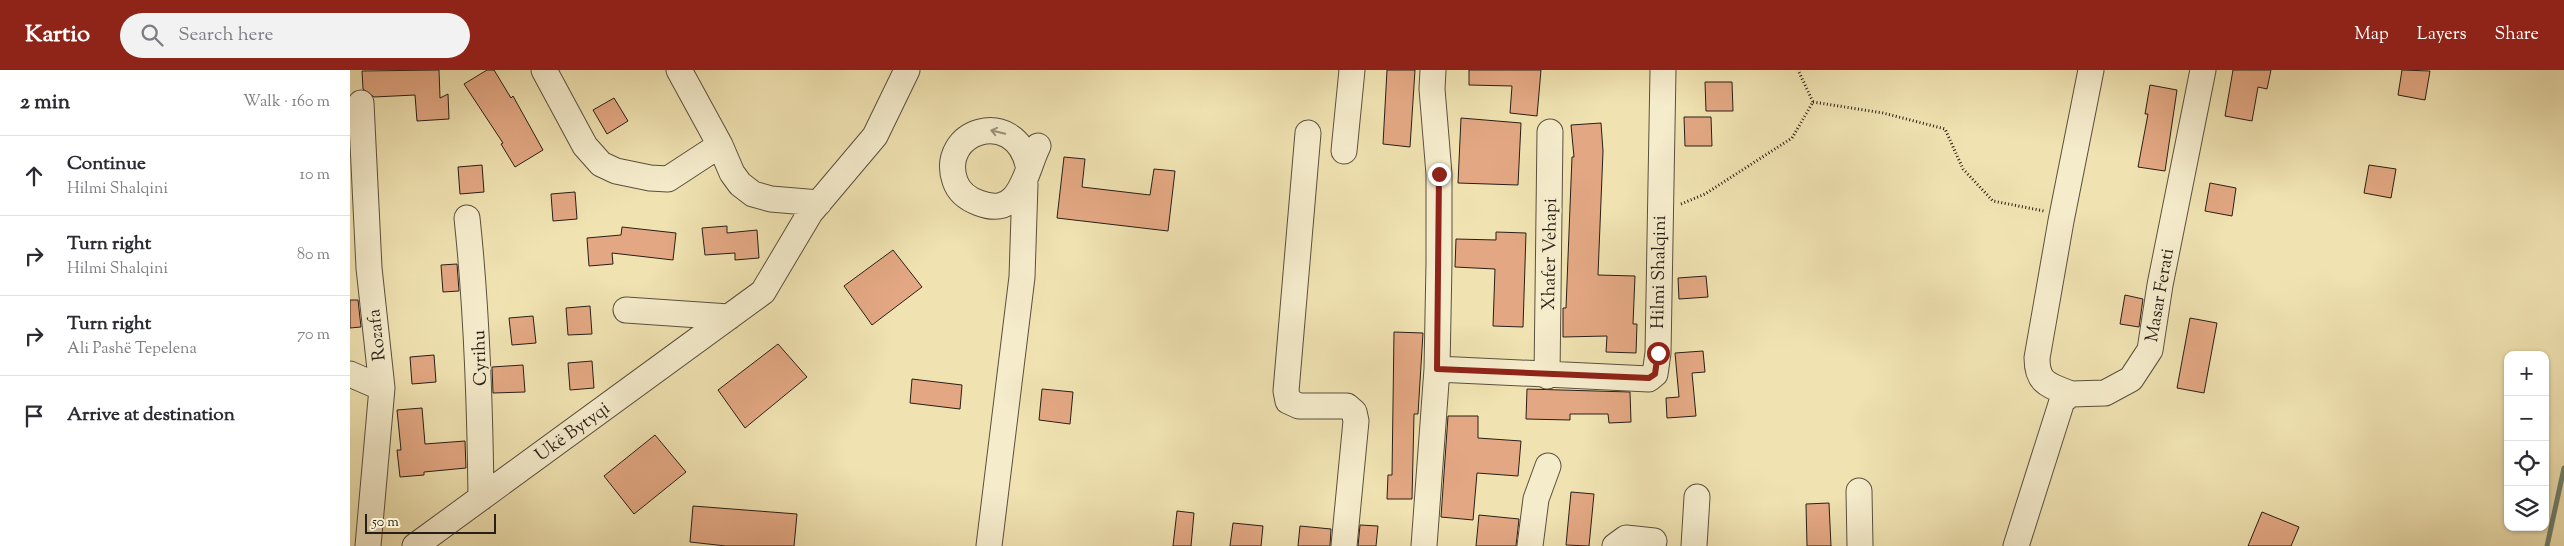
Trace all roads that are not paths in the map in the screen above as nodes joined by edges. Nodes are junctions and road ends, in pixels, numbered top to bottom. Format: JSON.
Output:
{"nodes":[{"id":1,"x":544,"y":70,"type":"edge"},
{"id":2,"x":680,"y":70,"type":"edge"},
{"id":3,"x":907,"y":70,"type":"edge"},
{"id":4,"x":1352,"y":70,"type":"edge"},
{"id":5,"x":1433,"y":70,"type":"edge"},
{"id":6,"x":1663,"y":70,"type":"edge"},
{"id":7,"x":2091,"y":70,"type":"edge"},
{"id":8,"x":2203,"y":70,"type":"edge"},
{"id":9,"x":362,"y":103,"type":"dead end"},
{"id":10,"x":1550,"y":132,"type":"dead end"},
{"id":11,"x":1308,"y":133,"type":"dead end"},
{"id":12,"x":720,"y":145,"type":"junction"},
{"id":13,"x":1344,"y":151,"type":"dead end"},
{"id":14,"x":1030,"y":165,"type":"dead end"},
{"id":15,"x":819,"y":203,"type":"junction"},
{"id":16,"x":467,"y":218,"type":"dead end"},
{"id":17,"x":626,"y":310,"type":"dead end"},
{"id":18,"x":729,"y":317,"type":"junction"},
{"id":19,"x":1437,"y":369,"type":"junction"},
{"id":20,"x":350,"y":374,"type":"edge"},
{"id":21,"x":1547,"y":376,"type":"junction"},
{"id":22,"x":382,"y":388,"type":"junction"},
{"id":23,"x":2071,"y":394,"type":"junction"},
{"id":24,"x":1548,"y":466,"type":"dead end"},
{"id":25,"x":1859,"y":491,"type":"dead end"},
{"id":26,"x":1697,"y":497,"type":"dead end"},
{"id":27,"x":481,"y":498,"type":"junction"},
{"id":28,"x":360,"y":520,"type":"edge"},
{"id":29,"x":1654,"y":540,"type":"dead end"},
{"id":30,"x":368,"y":546,"type":"edge"},
{"id":31,"x":415,"y":546,"type":"edge"},
{"id":32,"x":989,"y":546,"type":"edge"},
{"id":33,"x":1344,"y":546,"type":"edge"},
{"id":34,"x":1424,"y":546,"type":"edge"},
{"id":35,"x":1530,"y":546,"type":"edge"},
{"id":36,"x":1615,"y":546,"type":"edge"},
{"id":37,"x":1694,"y":546,"type":"edge"},
{"id":38,"x":1860,"y":546,"type":"edge"},
{"id":39,"x":2016,"y":546,"type":"edge"}],
"edges":[{"from":1,"to":12,"type":"street"},
{"from":2,"to":12,"type":"street"},
{"from":3,"to":15,"type":"street","name":"Ukë Bytyqi"},
{"from":4,"to":13,"type":"street"},
{"from":5,"to":19,"type":"street"},
{"from":6,"to":21,"type":"street","name":"Hilmi Shalqini"},
{"from":7,"to":23,"type":"street"},
{"from":8,"to":23,"type":"street","name":"Masar Ferati"},
{"from":9,"to":22,"type":"street","name":"Rozafa"},
{"from":10,"to":21,"type":"street","name":"Xhafer Vehapi"},
{"from":11,"to":33,"type":"street"},
{"from":12,"to":15,"type":"street"},
{"from":14,"to":32,"type":"street"},
{"from":15,"to":18,"type":"street","name":"Ukë Bytyqi"},
{"from":16,"to":27,"type":"street","name":"Cyrihu"},
{"from":17,"to":18,"type":"street"},
{"from":18,"to":27,"type":"street","name":"Ukë Bytyqi"},
{"from":19,"to":21,"type":"street","name":"Hilmi Shalqini"},
{"from":19,"to":34,"type":"street"},
{"from":20,"to":22,"type":"street","name":"Rozafa"},
{"from":22,"to":28,"type":"street","name":"Rozafa"},
{"from":23,"to":39,"type":"street"},
{"from":24,"to":35,"type":"street"},
{"from":25,"to":38,"type":"street"},
{"from":26,"to":37,"type":"street"},
{"from":27,"to":31,"type":"street","name":"Ukë Bytyqi"},
{"from":28,"to":30,"type":"street","name":"Rozafa"},
{"from":29,"to":36,"type":"street"}]}
